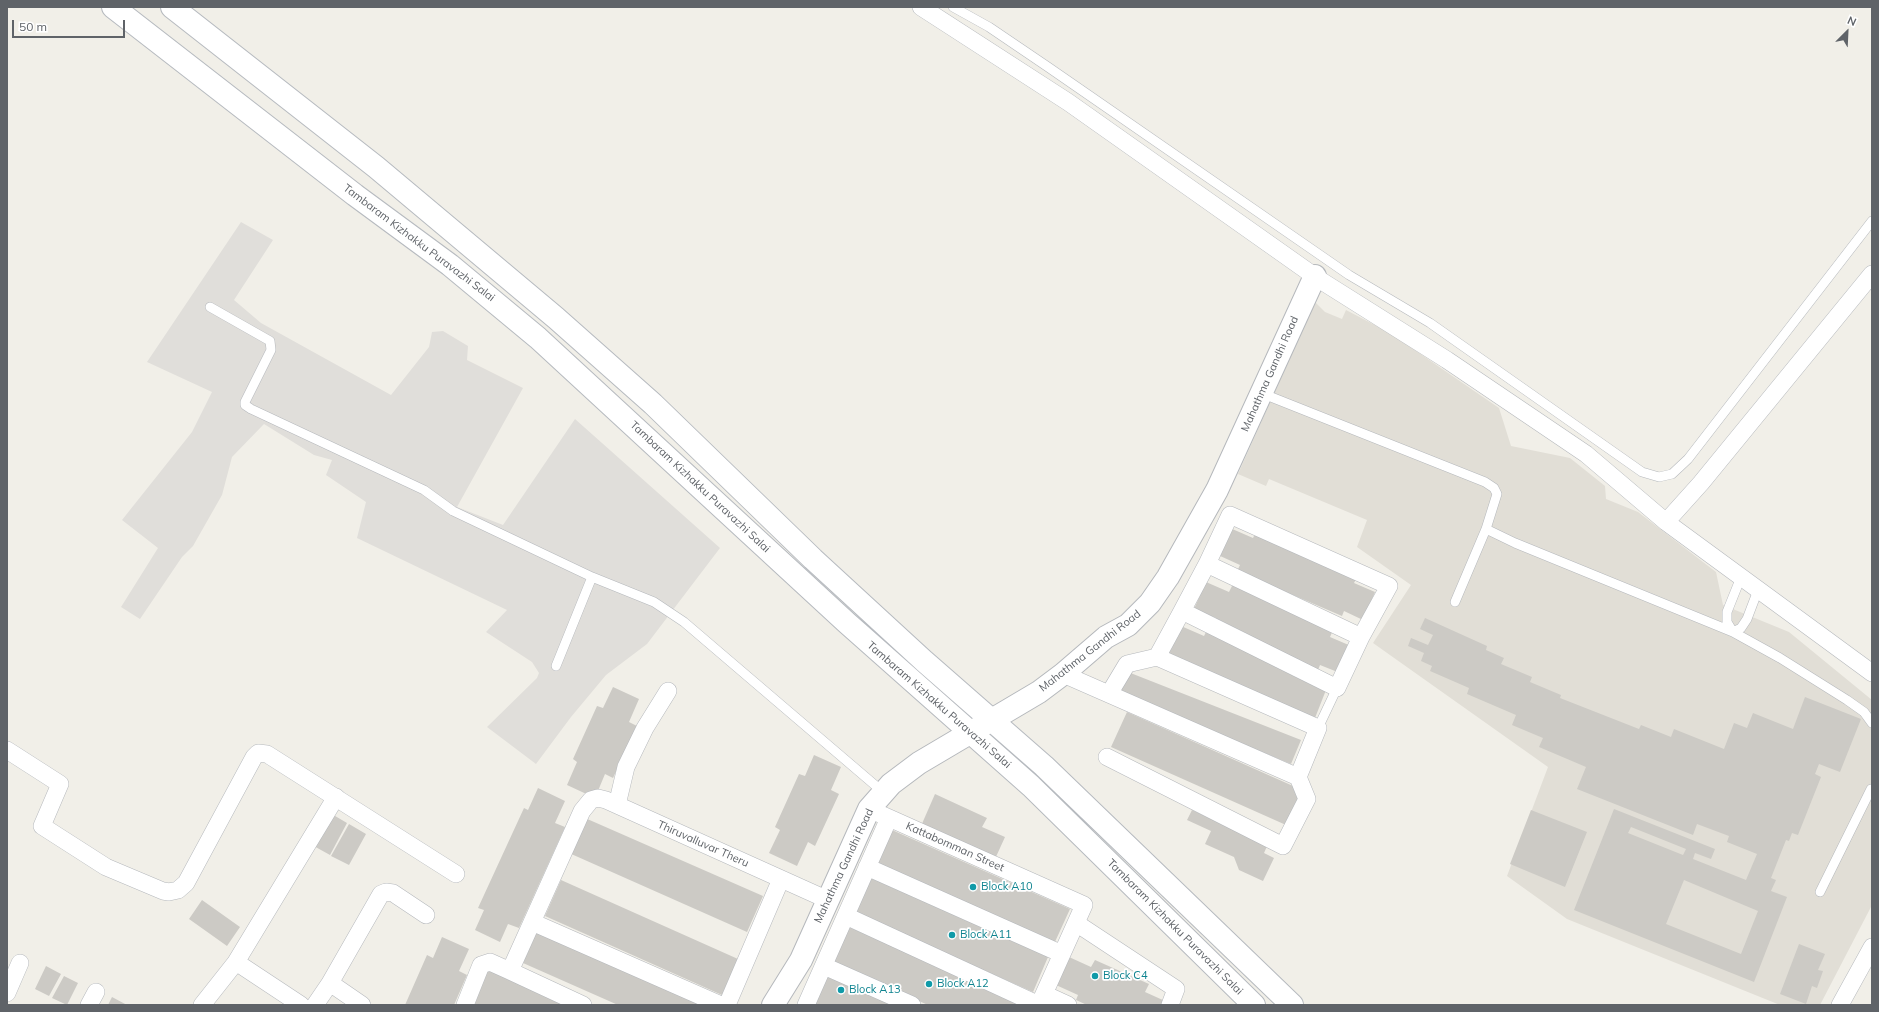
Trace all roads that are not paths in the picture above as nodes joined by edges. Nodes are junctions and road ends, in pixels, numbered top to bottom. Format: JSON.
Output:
{"nodes":[{"id":1,"x":113,"y":7,"type":"edge"},
{"id":2,"x":172,"y":7,"type":"edge"},
{"id":3,"x":921,"y":7,"type":"edge"},
{"id":4,"x":953,"y":7,"type":"edge"},
{"id":5,"x":1872,"y":221,"type":"edge"},
{"id":6,"x":1872,"y":274,"type":"edge"},
{"id":7,"x":1314,"y":276,"type":"junction"},
{"id":8,"x":210,"y":307,"type":"dead end"},
{"id":9,"x":1261,"y":393,"type":"junction"},
{"id":10,"x":1666,"y":522,"type":"junction"},
{"id":11,"x":1486,"y":529,"type":"junction"},
{"id":12,"x":1207,"y":564,"type":"junction"},
{"id":13,"x":592,"y":576,"type":"junction"},
{"id":14,"x":1741,"y":577,"type":"junction"},
{"id":15,"x":1758,"y":590,"type":"junction"},
{"id":16,"x":1455,"y":602,"type":"dead end"},
{"id":17,"x":1182,"y":611,"type":"junction"},
{"id":18,"x":1733,"y":632,"type":"junction"},
{"id":19,"x":1361,"y":637,"type":"junction"},
{"id":20,"x":1157,"y":657,"type":"junction"},
{"id":21,"x":556,"y":666,"type":"dead end"},
{"id":22,"x":1872,"y":673,"type":"edge"},
{"id":23,"x":1063,"y":674,"type":"junction"},
{"id":24,"x":1337,"y":688,"type":"junction"},
{"id":25,"x":668,"y":692,"type":"dead end"},
{"id":26,"x":1109,"y":694,"type":"junction"},
{"id":27,"x":992,"y":720,"type":"junction"},
{"id":28,"x":1872,"y":723,"type":"edge"},
{"id":29,"x":1318,"y":728,"type":"junction"},
{"id":30,"x":971,"y":732,"type":"junction"},
{"id":31,"x":7,"y":750,"type":"edge"},
{"id":32,"x":1107,"y":757,"type":"dead end"},
{"id":33,"x":1298,"y":777,"type":"junction"},
{"id":34,"x":1872,"y":787,"type":"edge"},
{"id":35,"x":884,"y":792,"type":"junction"},
{"id":36,"x":336,"y":797,"type":"junction"},
{"id":37,"x":617,"y":805,"type":"junction"},
{"id":38,"x":869,"y":809,"type":"junction"},
{"id":39,"x":889,"y":818,"type":"junction"},
{"id":40,"x":867,"y":868,"type":"junction"},
{"id":41,"x":456,"y":874,"type":"dead end"},
{"id":42,"x":781,"y":879,"type":"junction"},
{"id":43,"x":1820,"y":892,"type":"dead end"},
{"id":44,"x":828,"y":900,"type":"junction"},
{"id":45,"x":426,"y":915,"type":"dead end"},
{"id":46,"x":846,"y":916,"type":"junction"},
{"id":47,"x":532,"y":922,"type":"junction"},
{"id":48,"x":1076,"y":923,"type":"junction"},
{"id":49,"x":1872,"y":947,"type":"edge"},
{"id":50,"x":1062,"y":954,"type":"junction"},
{"id":51,"x":236,"y":962,"type":"junction"},
{"id":52,"x":20,"y":963,"type":"dead end"},
{"id":53,"x":824,"y":966,"type":"junction"},
{"id":54,"x":510,"y":970,"type":"junction"},
{"id":55,"x":330,"y":983,"type":"junction"},
{"id":56,"x":7,"y":992,"type":"edge"},
{"id":57,"x":1041,"y":1001,"type":"edge"},
{"id":58,"x":202,"y":1005,"type":"edge"},
{"id":59,"x":301,"y":1005,"type":"edge"},
{"id":60,"x":315,"y":1005,"type":"edge"},
{"id":61,"x":362,"y":1005,"type":"edge"},
{"id":62,"x":464,"y":1005,"type":"edge"},
{"id":63,"x":583,"y":1005,"type":"edge"},
{"id":64,"x":721,"y":1005,"type":"edge"},
{"id":65,"x":727,"y":1005,"type":"edge"},
{"id":66,"x":773,"y":1005,"type":"edge"},
{"id":67,"x":806,"y":1005,"type":"edge"},
{"id":68,"x":912,"y":1005,"type":"edge"},
{"id":69,"x":1068,"y":1005,"type":"edge"},
{"id":70,"x":1170,"y":1005,"type":"edge"},
{"id":71,"x":1254,"y":1005,"type":"edge"},
{"id":72,"x":1292,"y":1005,"type":"edge"},
{"id":73,"x":1840,"y":1005,"type":"edge"}],
"edges":[{"from":1,"to":30,"type":"main road","name":"Tambaram Kizhakku Puravazhi Salai"},
{"from":2,"to":27,"type":"main road","name":"Tambaram Kizhakku Puravazhi Salai"},
{"from":3,"to":7,"type":"street"},
{"from":4,"to":5,"type":"lane"},
{"from":6,"to":10,"type":"street"},
{"from":7,"to":9,"type":"main road","name":"Mahathma Gandhi Road"},
{"from":7,"to":10,"type":"street"},
{"from":8,"to":13,"type":"lane"},
{"from":9,"to":11,"type":"lane"},
{"from":9,"to":23,"type":"main road","name":"Mahathma Gandhi Road"},
{"from":10,"to":14,"type":"street"},
{"from":11,"to":16,"type":"lane"},
{"from":11,"to":18,"type":"lane"},
{"from":12,"to":17,"type":"street"},
{"from":12,"to":19,"type":"street"},
{"from":12,"to":19,"type":"street"},
{"from":13,"to":21,"type":"lane"},
{"from":13,"to":35,"type":"lane"},
{"from":14,"to":15,"type":"street"},
{"from":14,"to":18,"type":"lane"},
{"from":15,"to":18,"type":"lane"},
{"from":15,"to":22,"type":"street"},
{"from":17,"to":20,"type":"street"},
{"from":17,"to":24,"type":"street"},
{"from":18,"to":28,"type":"lane"},
{"from":19,"to":24,"type":"street"},
{"from":20,"to":26,"type":"street"},
{"from":20,"to":29,"type":"street"},
{"from":23,"to":26,"type":"street"},
{"from":23,"to":27,"type":"main road","name":"Mahathma Gandhi Road"},
{"from":24,"to":29,"type":"lane"},
{"from":25,"to":37,"type":"street"},
{"from":26,"to":33,"type":"street"},
{"from":27,"to":30,"type":"main road","name":"Mahathma Gandhi Road"},
{"from":27,"to":72,"type":"main road","name":"Tambaram Kizhakku Puravazhi Salai"},
{"from":29,"to":33,"type":"street"},
{"from":30,"to":35,"type":"main road","name":"Mahathma Gandhi Road"},
{"from":30,"to":71,"type":"main road","name":"Tambaram Kizhakku Puravazhi Salai"},
{"from":31,"to":36,"type":"street"},
{"from":32,"to":33,"type":"street"},
{"from":34,"to":43,"type":"lane"},
{"from":35,"to":38,"type":"main road","name":"Mahathma Gandhi Road"},
{"from":36,"to":41,"type":"street"},
{"from":36,"to":51,"type":"street"},
{"from":37,"to":42,"type":"street","name":"Thiruvalluvar Theru"},
{"from":37,"to":47,"type":"street","name":"Thiruvalluvar Theru"},
{"from":38,"to":39,"type":"street","name":"Kattabomman Street"},
{"from":38,"to":44,"type":"main road","name":"Mahathma Gandhi Road"},
{"from":39,"to":40,"type":"street"},
{"from":39,"to":48,"type":"street","name":"Kattabomman Street"},
{"from":40,"to":46,"type":"street"},
{"from":40,"to":50,"type":"street"},
{"from":42,"to":44,"type":"street","name":"Thiruvalluvar Theru"},
{"from":42,"to":65,"type":"street"},
{"from":44,"to":66,"type":"main road","name":"Mahathma Gandhi Road"},
{"from":45,"to":55,"type":"street"},
{"from":46,"to":53,"type":"street"},
{"from":46,"to":57,"type":"street"},
{"from":47,"to":54,"type":"street"},
{"from":47,"to":64,"type":"street"},
{"from":48,"to":50,"type":"street"},
{"from":48,"to":70,"type":"street"},
{"from":49,"to":73,"type":"street"},
{"from":50,"to":57,"type":"street"},
{"from":51,"to":58,"type":"street"},
{"from":51,"to":59,"type":"street"},
{"from":52,"to":56,"type":"street"},
{"from":53,"to":67,"type":"street"},
{"from":53,"to":68,"type":"street"},
{"from":54,"to":62,"type":"street"},
{"from":54,"to":63,"type":"street"},
{"from":55,"to":60,"type":"street"},
{"from":55,"to":61,"type":"street"},
{"from":57,"to":69,"type":"street"}]}
